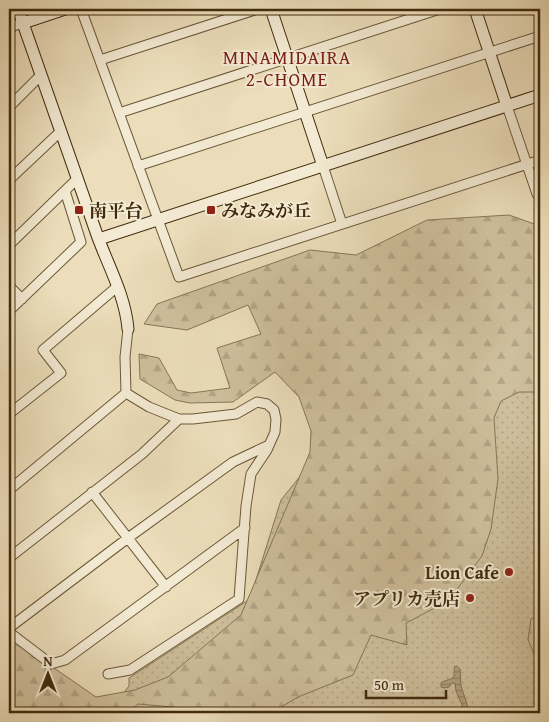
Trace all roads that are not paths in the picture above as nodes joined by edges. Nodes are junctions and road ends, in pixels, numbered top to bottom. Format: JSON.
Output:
{"nodes":[{"id":1,"x":18,"y":9,"type":"edge"},
{"id":2,"x":66,"y":9,"type":"edge"},
{"id":3,"x":81,"y":9,"type":"edge"},
{"id":4,"x":258,"y":9,"type":"edge"},
{"id":5,"x":271,"y":9,"type":"edge"},
{"id":6,"x":440,"y":9,"type":"edge"},
{"id":7,"x":475,"y":9,"type":"edge"},
{"id":8,"x":23,"y":22,"type":"junction"},
{"id":9,"x":9,"y":31,"type":"edge"},
{"id":10,"x":540,"y":36,"type":"edge"},
{"id":11,"x":490,"y":52,"type":"junction"},
{"id":12,"x":287,"y":58,"type":"junction"},
{"id":13,"x":100,"y":60,"type":"junction"},
{"id":14,"x":41,"y":75,"type":"junction"},
{"id":15,"x":540,"y":95,"type":"edge"},
{"id":16,"x":508,"y":106,"type":"junction"},
{"id":17,"x":9,"y":107,"type":"edge"},
{"id":18,"x":305,"y":111,"type":"junction"},
{"id":19,"x":119,"y":113,"type":"junction"},
{"id":20,"x":61,"y":131,"type":"junction"},
{"id":21,"x":540,"y":160,"type":"edge"},
{"id":22,"x":527,"y":164,"type":"junction"},
{"id":23,"x":138,"y":166,"type":"junction"},
{"id":24,"x":323,"y":166,"type":"junction"},
{"id":25,"x":77,"y":179,"type":"junction"},
{"id":26,"x":9,"y":180,"type":"edge"},
{"id":27,"x":65,"y":190,"type":"junction"},
{"id":28,"x":540,"y":196,"type":"edge"},
{"id":29,"x":158,"y":220,"type":"junction"},
{"id":30,"x":342,"y":224,"type":"junction"},
{"id":31,"x":98,"y":239,"type":"junction"},
{"id":32,"x":9,"y":245,"type":"edge"},
{"id":33,"x":9,"y":286,"type":"edge"},
{"id":34,"x":118,"y":286,"type":"junction"},
{"id":35,"x":22,"y":299,"type":"junction"},
{"id":36,"x":9,"y":311,"type":"edge"},
{"id":37,"x":128,"y":329,"type":"joint"},
{"id":38,"x":126,"y":393,"type":"junction"},
{"id":39,"x":9,"y":414,"type":"edge"},
{"id":40,"x":179,"y":419,"type":"junction"},
{"id":41,"x":269,"y":444,"type":"junction"},
{"id":42,"x":9,"y":490,"type":"edge"},
{"id":43,"x":92,"y":492,"type":"junction"},
{"id":44,"x":244,"y":528,"type":"junction"},
{"id":45,"x":128,"y":538,"type":"junction"},
{"id":46,"x":9,"y":558,"type":"edge"},
{"id":47,"x":166,"y":587,"type":"junction"},
{"id":48,"x":9,"y":628,"type":"edge"},
{"id":49,"x":9,"y":632,"type":"edge"},
{"id":50,"x":108,"y":674,"type":"dead end"}],
"edges":[{"from":1,"to":8,"type":"street"},
{"from":2,"to":8,"type":"street"},
{"from":3,"to":13,"type":"street"},
{"from":4,"to":13,"type":"street"},
{"from":5,"to":12,"type":"street"},
{"from":6,"to":12,"type":"street"},
{"from":7,"to":11,"type":"street"},
{"from":8,"to":9,"type":"street"},
{"from":8,"to":14,"type":"street"},
{"from":10,"to":11,"type":"street"},
{"from":11,"to":16,"type":"street"},
{"from":11,"to":18,"type":"street"},
{"from":12,"to":18,"type":"street"},
{"from":12,"to":19,"type":"street"},
{"from":13,"to":19,"type":"street"},
{"from":14,"to":17,"type":"street"},
{"from":14,"to":20,"type":"street"},
{"from":15,"to":16,"type":"street"},
{"from":16,"to":22,"type":"street"},
{"from":16,"to":24,"type":"street"},
{"from":18,"to":23,"type":"street"},
{"from":18,"to":24,"type":"street"},
{"from":19,"to":23,"type":"street"},
{"from":20,"to":25,"type":"street"},
{"from":20,"to":26,"type":"street"},
{"from":21,"to":22,"type":"street"},
{"from":22,"to":28,"type":"street"},
{"from":22,"to":30,"type":"street"},
{"from":23,"to":29,"type":"street"},
{"from":24,"to":29,"type":"street"},
{"from":24,"to":30,"type":"street"},
{"from":25,"to":27,"type":"street"},
{"from":25,"to":31,"type":"street"},
{"from":27,"to":32,"type":"street"},
{"from":27,"to":35,"type":"street"},
{"from":29,"to":30,"type":"street"},
{"from":29,"to":31,"type":"street"},
{"from":31,"to":34,"type":"street"},
{"from":33,"to":35,"type":"street"},
{"from":34,"to":37,"type":"street"},
{"from":34,"to":39,"type":"street"},
{"from":35,"to":36,"type":"street"},
{"from":37,"to":38,"type":"street"},
{"from":38,"to":40,"type":"street"},
{"from":38,"to":42,"type":"street"},
{"from":40,"to":41,"type":"street"},
{"from":40,"to":43,"type":"street"},
{"from":41,"to":44,"type":"street"},
{"from":41,"to":45,"type":"street"},
{"from":43,"to":45,"type":"street"},
{"from":43,"to":46,"type":"street"},
{"from":44,"to":47,"type":"street"},
{"from":44,"to":50,"type":"street"},
{"from":45,"to":47,"type":"street"},
{"from":45,"to":48,"type":"street"},
{"from":47,"to":49,"type":"street"}]}
